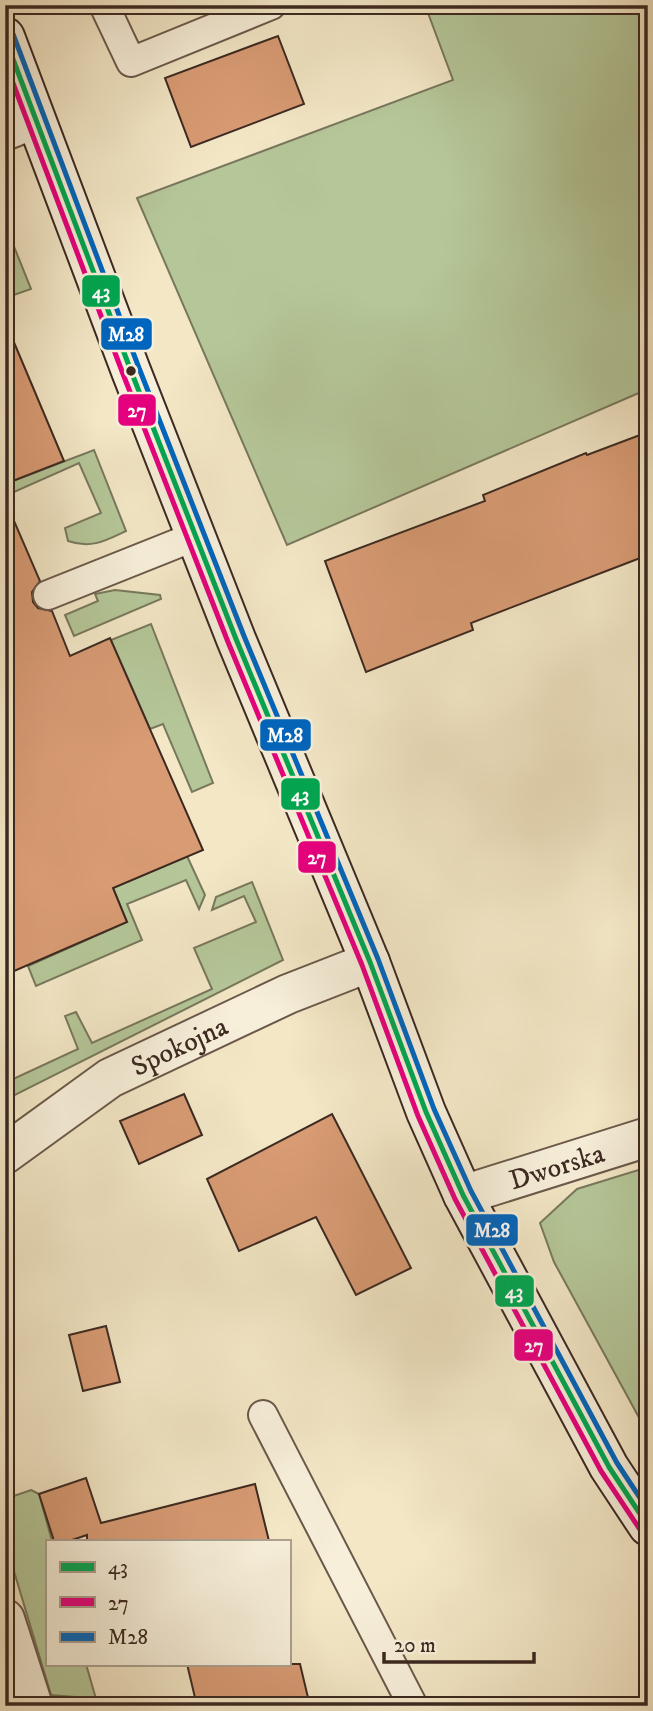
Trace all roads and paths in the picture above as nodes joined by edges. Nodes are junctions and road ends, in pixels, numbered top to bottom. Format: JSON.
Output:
{"nodes":[{"id":1,"x":104,"y":5,"type":"edge"},
{"id":2,"x":271,"y":5,"type":"edge"},
{"id":3,"x":5,"y":37,"type":"edge"},
{"id":4,"x":21,"y":130,"type":"edge"},
{"id":5,"x":196,"y":536,"type":"junction"},
{"id":6,"x":47,"y":595,"type":"dead end"},
{"id":7,"x":370,"y":962,"type":"junction"},
{"id":8,"x":648,"y":1137,"type":"edge"},
{"id":9,"x":5,"y":1154,"type":"edge"},
{"id":10,"x":463,"y":1195,"type":"junction"},
{"id":11,"x":263,"y":1415,"type":"dead end"},
{"id":12,"x":648,"y":1526,"type":"edge"},
{"id":13,"x":5,"y":1619,"type":"edge"},
{"id":14,"x":33,"y":1706,"type":"edge"},
{"id":15,"x":413,"y":1706,"type":"edge"}],
"edges":[{"from":1,"to":2,"type":"lane"},
{"from":3,"to":4,"type":"main road"},
{"from":4,"to":5,"type":"main road"},
{"from":5,"to":6,"type":"lane"},
{"from":5,"to":7,"type":"main road"},
{"from":7,"to":9,"type":"main road","name":"Spokojna"},
{"from":7,"to":10,"type":"main road"},
{"from":8,"to":10,"type":"main road","name":"Dworska"},
{"from":10,"to":12,"type":"main road"},
{"from":11,"to":15,"type":"lane"},
{"from":13,"to":14,"type":"main road"}]}
